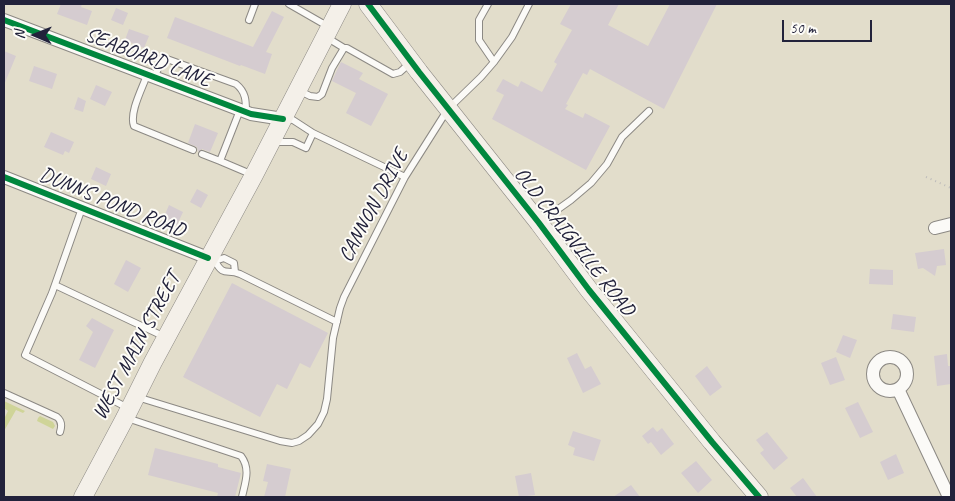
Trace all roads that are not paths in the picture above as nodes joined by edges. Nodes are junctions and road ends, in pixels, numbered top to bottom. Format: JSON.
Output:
{"nodes":[{"id":1,"x":255,"y":4,"type":"edge"},
{"id":2,"x":289,"y":4,"type":"edge"},
{"id":3,"x":342,"y":4,"type":"edge"},
{"id":4,"x":368,"y":4,"type":"edge"},
{"id":5,"x":488,"y":4,"type":"edge"},
{"id":6,"x":529,"y":4,"type":"edge"},
{"id":7,"x":4,"y":20,"type":"edge"},
{"id":8,"x":249,"y":20,"type":"dead end"},
{"id":9,"x":328,"y":32,"type":"junction"},
{"id":10,"x":344,"y":48,"type":"junction"},
{"id":11,"x":411,"y":62,"type":"junction"},
{"id":12,"x":494,"y":62,"type":"junction"},
{"id":13,"x":150,"y":76,"type":"junction"},
{"id":14,"x":298,"y":90,"type":"junction"},
{"id":15,"x":448,"y":109,"type":"junction"},
{"id":16,"x":243,"y":111,"type":"junction"},
{"id":17,"x":649,"y":111,"type":"dead end"},
{"id":18,"x":283,"y":119,"type":"junction"},
{"id":19,"x":313,"y":133,"type":"junction"},
{"id":20,"x":271,"y":142,"type":"junction"},
{"id":21,"x":193,"y":150,"type":"dead end"},
{"id":22,"x":202,"y":154,"type":"dead end"},
{"id":23,"x":220,"y":161,"type":"junction"},
{"id":24,"x":254,"y":175,"type":"junction"},
{"id":25,"x":4,"y":177,"type":"edge"},
{"id":26,"x":405,"y":178,"type":"junction"},
{"id":27,"x":82,"y":208,"type":"junction"},
{"id":28,"x":539,"y":223,"type":"junction"},
{"id":29,"x":951,"y":224,"type":"edge"},
{"id":30,"x":935,"y":228,"type":"dead end"},
{"id":31,"x":212,"y":260,"type":"junction"},
{"id":32,"x":235,"y":272,"type":"junction"},
{"id":33,"x":55,"y":285,"type":"junction"},
{"id":34,"x":337,"y":322,"type":"junction"},
{"id":35,"x":166,"y":337,"type":"junction"},
{"id":36,"x":898,"y":389,"type":"dead end"},
{"id":37,"x":4,"y":393,"type":"edge"},
{"id":38,"x":130,"y":408,"type":"junction"},
{"id":39,"x":60,"y":432,"type":"dead end"},
{"id":40,"x":83,"y":497,"type":"edge"},
{"id":41,"x":242,"y":497,"type":"edge"},
{"id":42,"x":759,"y":497,"type":"edge"},
{"id":43,"x":948,"y":497,"type":"edge"}],
"edges":[{"from":1,"to":8,"type":"lane"},
{"from":2,"to":9,"type":"lane"},
{"from":3,"to":9,"type":"street","name":"WEST MAIN STREET"},
{"from":4,"to":11,"type":"street","name":"OLD CRAIGVILLE ROAD"},
{"from":5,"to":12,"type":"lane"},
{"from":6,"to":12,"type":"lane","name":"CANNON DRIVE"},
{"from":7,"to":13,"type":"street","name":"SEABOARD LANE"},
{"from":9,"to":10,"type":"lane"},
{"from":9,"to":14,"type":"street","name":"WEST MAIN STREET"},
{"from":10,"to":11,"type":"lane"},
{"from":10,"to":14,"type":"lane"},
{"from":11,"to":15,"type":"street","name":"OLD CRAIGVILLE ROAD"},
{"from":12,"to":15,"type":"lane","name":"CANNON DRIVE"},
{"from":13,"to":16,"type":"street","name":"SEABOARD LANE"},
{"from":13,"to":16,"type":"lane"},
{"from":13,"to":21,"type":"lane"},
{"from":14,"to":18,"type":"street","name":"WEST MAIN STREET"},
{"from":15,"to":26,"type":"lane","name":"CANNON DRIVE"},
{"from":15,"to":28,"type":"street","name":"OLD CRAIGVILLE ROAD"},
{"from":16,"to":18,"type":"street","name":"SEABOARD LANE"},
{"from":16,"to":23,"type":"lane"},
{"from":17,"to":28,"type":"lane"},
{"from":18,"to":19,"type":"lane"},
{"from":18,"to":20,"type":"street","name":"WEST MAIN STREET"},
{"from":19,"to":20,"type":"lane"},
{"from":19,"to":26,"type":"lane"},
{"from":20,"to":24,"type":"street","name":"WEST MAIN STREET"},
{"from":22,"to":23,"type":"lane"},
{"from":23,"to":24,"type":"lane"},
{"from":24,"to":31,"type":"street","name":"WEST MAIN STREET"},
{"from":25,"to":27,"type":"street","name":"DUNNS POND ROAD"},
{"from":26,"to":34,"type":"lane","name":"CANNON DRIVE"},
{"from":27,"to":31,"type":"street","name":"DUNNS POND ROAD"},
{"from":27,"to":33,"type":"lane"},
{"from":28,"to":42,"type":"street","name":"OLD CRAIGVILLE ROAD"},
{"from":29,"to":30,"type":"street"},
{"from":31,"to":32,"type":"lane"},
{"from":31,"to":32,"type":"lane"},
{"from":31,"to":35,"type":"street","name":"WEST MAIN STREET"},
{"from":32,"to":34,"type":"lane"},
{"from":33,"to":35,"type":"lane"},
{"from":33,"to":38,"type":"lane"},
{"from":34,"to":38,"type":"lane","name":"CANNON DRIVE"},
{"from":35,"to":38,"type":"street","name":"WEST MAIN STREET"},
{"from":36,"to":43,"type":"street"},
{"from":37,"to":39,"type":"lane"},
{"from":38,"to":40,"type":"street","name":"WEST MAIN STREET"},
{"from":38,"to":41,"type":"lane"}]}
